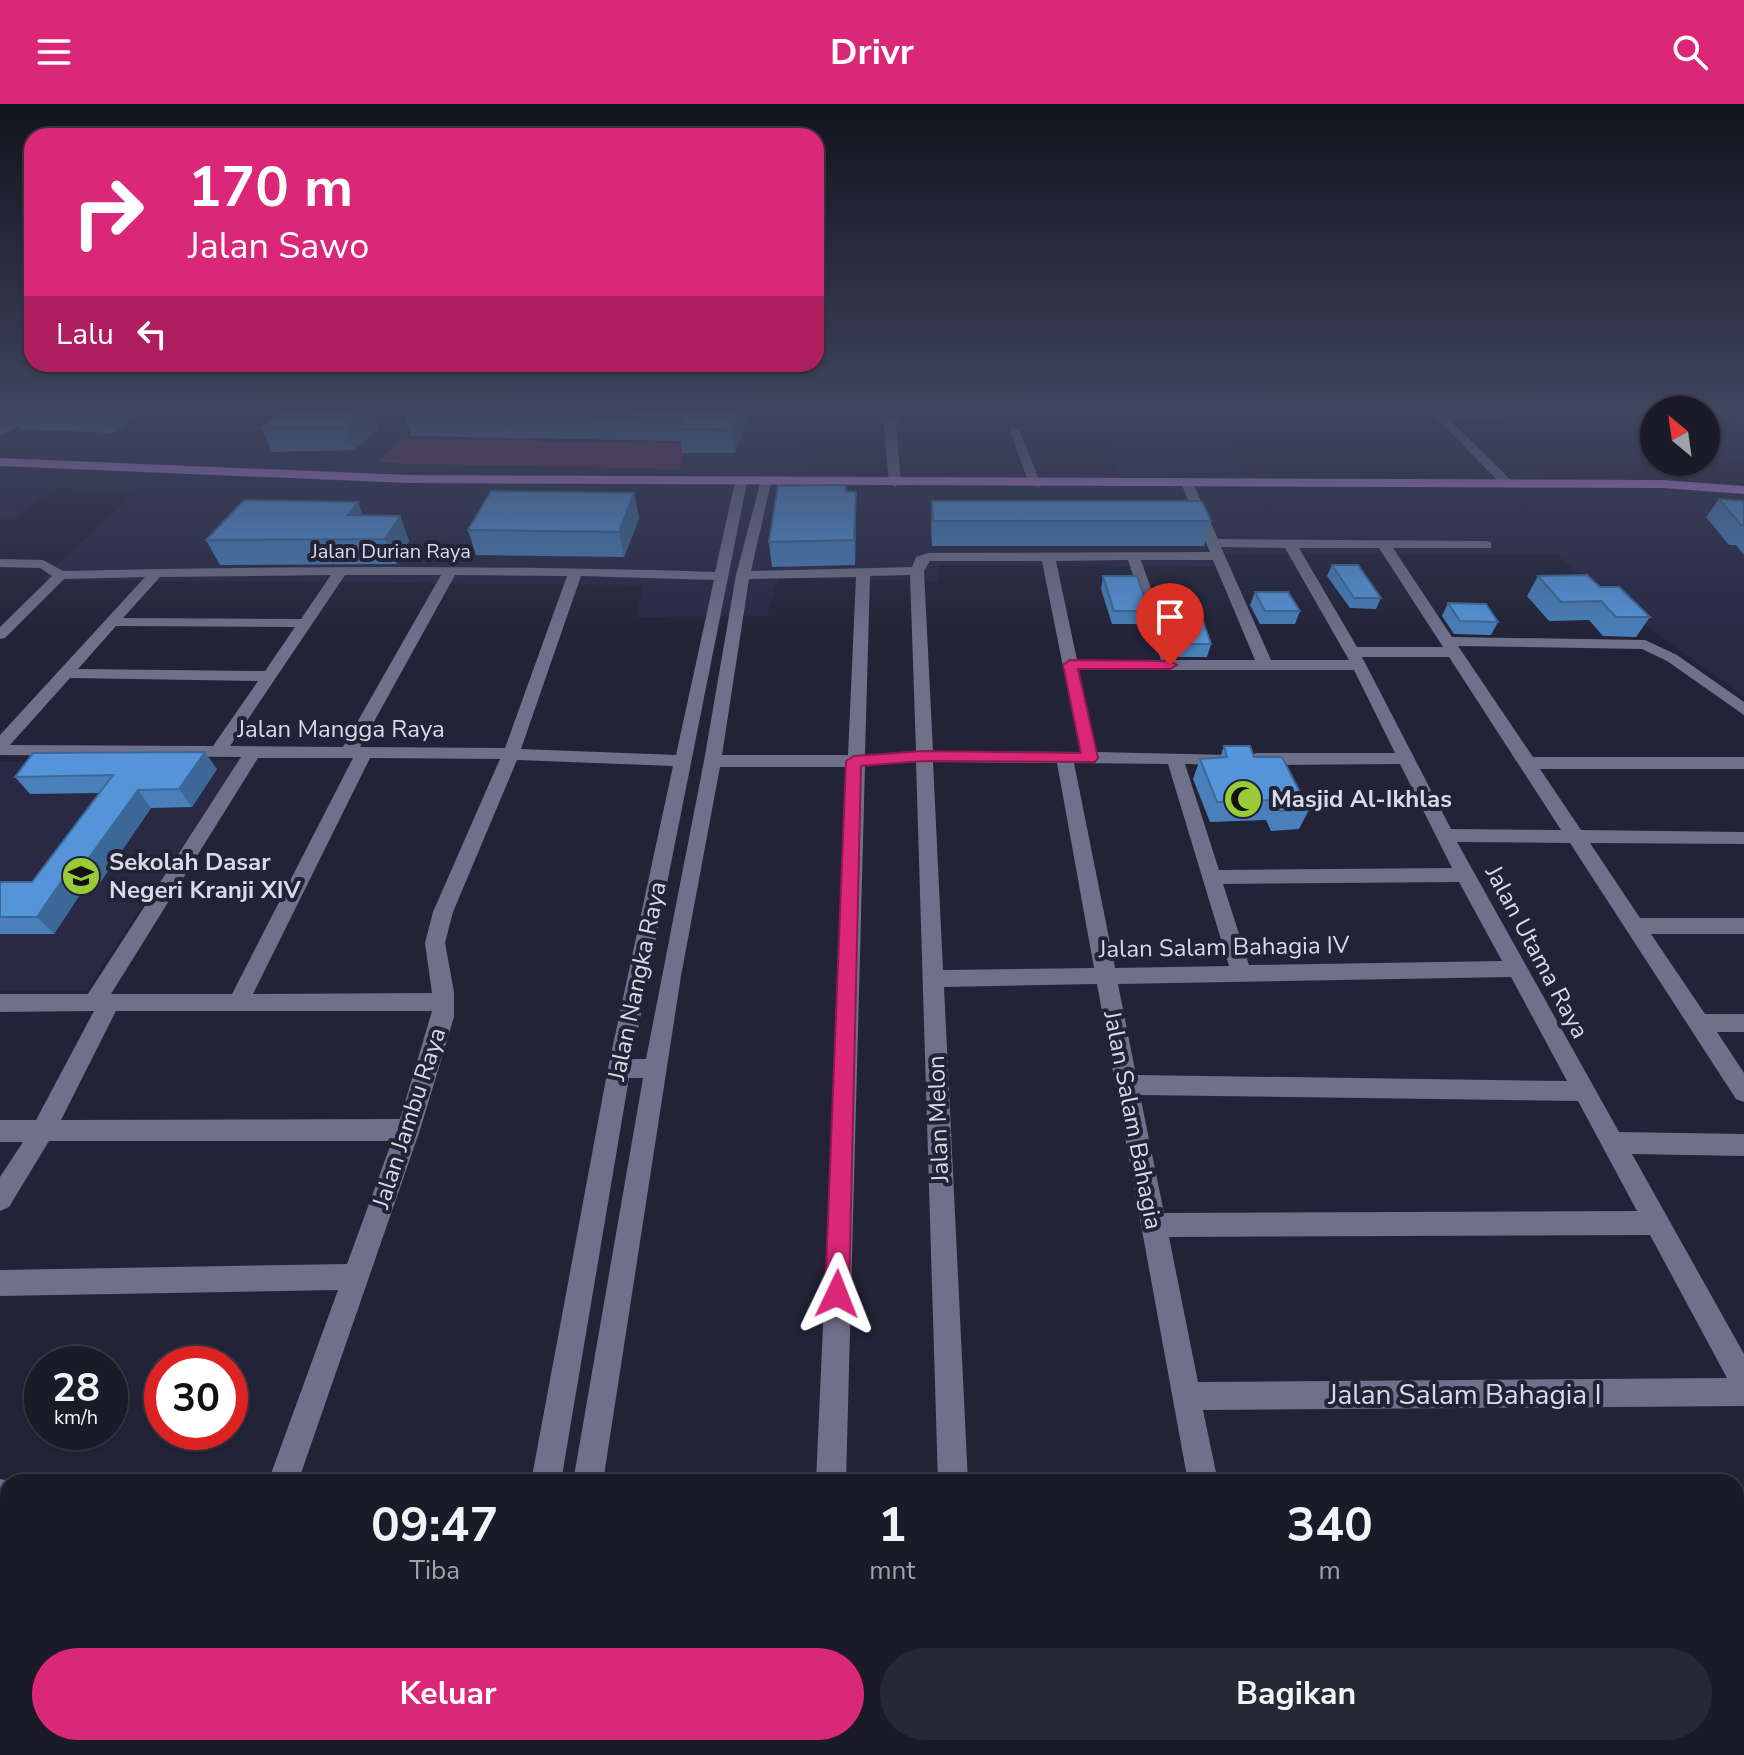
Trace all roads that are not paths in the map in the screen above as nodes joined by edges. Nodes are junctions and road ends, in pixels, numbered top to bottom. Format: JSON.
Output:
{"nodes":[{"id":1,"x":348,"y":485,"type":"edge"},
{"id":2,"x":806,"y":485,"type":"edge"},
{"id":3,"x":1075,"y":485,"type":"edge"},
{"id":4,"x":1424,"y":485,"type":"edge"},
{"id":5,"x":1677,"y":485,"type":"edge"},
{"id":6,"x":741,"y":486,"type":"junction"},
{"id":7,"x":764,"y":486,"type":"junction"},
{"id":8,"x":1188,"y":488,"type":"junction"},
{"id":9,"x":1744,"y":490,"type":"edge"},
{"id":10,"x":1744,"y":498,"type":"edge"},
{"id":11,"x":1290,"y":544,"type":"junction"},
{"id":12,"x":1383,"y":544,"type":"junction"},
{"id":13,"x":1486,"y":545,"type":"dead end"},
{"id":14,"x":1215,"y":550,"type":"junction"},
{"id":15,"x":1048,"y":556,"type":"junction"},
{"id":16,"x":1133,"y":556,"type":"junction"},
{"id":17,"x":0,"y":563,"type":"edge"},
{"id":18,"x":341,"y":570,"type":"junction"},
{"id":19,"x":450,"y":571,"type":"junction"},
{"id":20,"x":576,"y":571,"type":"junction"},
{"id":21,"x":917,"y":571,"type":"junction"},
{"id":22,"x":156,"y":573,"type":"junction"},
{"id":23,"x":863,"y":573,"type":"junction"},
{"id":24,"x":60,"y":575,"type":"junction"},
{"id":25,"x":732,"y":576,"type":"junction"},
{"id":26,"x":110,"y":622,"type":"junction"},
{"id":27,"x":305,"y":623,"type":"junction"},
{"id":28,"x":0,"y":635,"type":"edge"},
{"id":29,"x":710,"y":637,"type":"junction"},
{"id":30,"x":734,"y":637,"type":"junction"},
{"id":31,"x":1452,"y":646,"type":"junction"},
{"id":32,"x":1355,"y":659,"type":"junction"},
{"id":33,"x":1070,"y":665,"type":"junction"},
{"id":34,"x":1170,"y":665,"type":"junction"},
{"id":35,"x":1265,"y":665,"type":"junction"},
{"id":36,"x":64,"y":673,"type":"junction"},
{"id":37,"x":270,"y":676,"type":"junction"},
{"id":38,"x":702,"y":678,"type":"junction"},
{"id":39,"x":726,"y":679,"type":"junction"},
{"id":40,"x":1744,"y":710,"type":"edge"},
{"id":41,"x":0,"y":748,"type":"edge"},
{"id":42,"x":218,"y":752,"type":"junction"},
{"id":43,"x":253,"y":752,"type":"junction"},
{"id":44,"x":356,"y":753,"type":"junction"},
{"id":45,"x":511,"y":754,"type":"junction"},
{"id":46,"x":923,"y":756,"type":"junction"},
{"id":47,"x":1064,"y":757,"type":"junction"},
{"id":48,"x":1090,"y":758,"type":"junction"},
{"id":49,"x":1406,"y":758,"type":"junction"},
{"id":50,"x":1175,"y":759,"type":"junction"},
{"id":51,"x":681,"y":761,"type":"junction"},
{"id":52,"x":713,"y":761,"type":"junction"},
{"id":53,"x":854,"y":761,"type":"junction"},
{"id":54,"x":1529,"y":763,"type":"junction"},
{"id":55,"x":1744,"y":763,"type":"edge"},
{"id":56,"x":1445,"y":835,"type":"junction"},
{"id":57,"x":1578,"y":838,"type":"junction"},
{"id":58,"x":1744,"y":838,"type":"edge"},
{"id":59,"x":1465,"y":875,"type":"junction"},
{"id":60,"x":1212,"y":877,"type":"junction"},
{"id":61,"x":1637,"y":926,"type":"junction"},
{"id":62,"x":1744,"y":926,"type":"edge"},
{"id":63,"x":1516,"y":969,"type":"junction"},
{"id":64,"x":1241,"y":972,"type":"junction"},
{"id":65,"x":1106,"y":974,"type":"junction"},
{"id":66,"x":639,"y":975,"type":"junction"},
{"id":67,"x":671,"y":976,"type":"junction"},
{"id":68,"x":932,"y":979,"type":"junction"},
{"id":69,"x":102,"y":1002,"type":"junction"},
{"id":70,"x":444,"y":1002,"type":"junction"},
{"id":71,"x":0,"y":1003,"type":"edge"},
{"id":72,"x":238,"y":1003,"type":"junction"},
{"id":73,"x":1699,"y":1023,"type":"junction"},
{"id":74,"x":1744,"y":1023,"type":"edge"},
{"id":75,"x":619,"y":1068,"type":"junction"},
{"id":76,"x":657,"y":1069,"type":"junction"},
{"id":77,"x":1127,"y":1085,"type":"junction"},
{"id":78,"x":1582,"y":1091,"type":"junction"},
{"id":79,"x":1744,"y":1092,"type":"edge"},
{"id":80,"x":408,"y":1130,"type":"junction"},
{"id":81,"x":0,"y":1131,"type":"edge"},
{"id":82,"x":43,"y":1131,"type":"junction"},
{"id":83,"x":1612,"y":1143,"type":"junction"},
{"id":84,"x":1744,"y":1145,"type":"edge"},
{"id":85,"x":0,"y":1199,"type":"edge"},
{"id":86,"x":1655,"y":1223,"type":"junction"},
{"id":87,"x":1153,"y":1225,"type":"junction"},
{"id":88,"x":355,"y":1277,"type":"junction"},
{"id":89,"x":0,"y":1283,"type":"edge"},
{"id":90,"x":1744,"y":1381,"type":"edge"},
{"id":91,"x":1744,"y":1392,"type":"edge"},
{"id":92,"x":1186,"y":1396,"type":"junction"},
{"id":93,"x":286,"y":1474,"type":"edge"},
{"id":94,"x":547,"y":1474,"type":"edge"},
{"id":95,"x":589,"y":1474,"type":"edge"},
{"id":96,"x":831,"y":1474,"type":"edge"},
{"id":97,"x":953,"y":1474,"type":"edge"},
{"id":98,"x":1201,"y":1474,"type":"edge"}],
"edges":[{"from":1,"to":6,"type":"highway"},
{"from":2,"to":7,"type":"highway"},
{"from":3,"to":8,"type":"highway"},
{"from":4,"to":8,"type":"highway"},
{"from":5,"to":9,"type":"highway"},
{"from":6,"to":7,"type":"highway"},
{"from":6,"to":25,"type":"street","name":"Jalan Nangka Raya"},
{"from":7,"to":8,"type":"highway"},
{"from":7,"to":25,"type":"street","name":"Jalan Nangka Raya"},
{"from":8,"to":10,"type":"highway"},
{"from":8,"to":14,"type":"street"},
{"from":11,"to":12,"type":"street"},
{"from":11,"to":14,"type":"street"},
{"from":11,"to":32,"type":"street","name":"Jalan Utama Raya"},
{"from":12,"to":13,"type":"street"},
{"from":12,"to":31,"type":"street"},
{"from":14,"to":16,"type":"street"},
{"from":14,"to":35,"type":"street"},
{"from":15,"to":16,"type":"street"},
{"from":15,"to":21,"type":"street"},
{"from":15,"to":33,"type":"street"},
{"from":16,"to":34,"type":"street"},
{"from":17,"to":24,"type":"street","name":"Jalan Durian Raya"},
{"from":18,"to":19,"type":"street","name":"Jalan Durian Raya"},
{"from":18,"to":22,"type":"street","name":"Jalan Durian Raya"},
{"from":18,"to":27,"type":"street"},
{"from":19,"to":20,"type":"street","name":"Jalan Durian Raya"},
{"from":19,"to":44,"type":"street"},
{"from":20,"to":25,"type":"street","name":"Jalan Durian Raya"},
{"from":20,"to":45,"type":"street","name":"Jalan Jambu Raya"},
{"from":21,"to":23,"type":"street","name":"Jalan Durian Raya"},
{"from":21,"to":46,"type":"street","name":"Jalan Melon"},
{"from":22,"to":24,"type":"street","name":"Jalan Durian Raya"},
{"from":22,"to":26,"type":"street"},
{"from":23,"to":25,"type":"street","name":"Jalan Durian Raya"},
{"from":23,"to":53,"type":"street"},
{"from":24,"to":28,"type":"street"},
{"from":25,"to":29,"type":"street","name":"Jalan Nangka Raya"},
{"from":25,"to":30,"type":"street","name":"Jalan Nangka Raya"},
{"from":26,"to":27,"type":"street"},
{"from":26,"to":36,"type":"street"},
{"from":27,"to":37,"type":"street"},
{"from":29,"to":30,"type":"street"},
{"from":29,"to":38,"type":"street","name":"Jalan Nangka Raya"},
{"from":30,"to":39,"type":"street","name":"Jalan Nangka Raya"},
{"from":31,"to":32,"type":"street"},
{"from":31,"to":40,"type":"street"},
{"from":31,"to":54,"type":"street"},
{"from":32,"to":35,"type":"street"},
{"from":32,"to":49,"type":"street","name":"Jalan Utama Raya"},
{"from":33,"to":34,"type":"street"},
{"from":33,"to":48,"type":"street"},
{"from":34,"to":35,"type":"street"},
{"from":36,"to":37,"type":"street"},
{"from":36,"to":41,"type":"street"},
{"from":37,"to":42,"type":"street"},
{"from":38,"to":39,"type":"street"},
{"from":38,"to":51,"type":"street","name":"Jalan Nangka Raya"},
{"from":39,"to":52,"type":"street","name":"Jalan Nangka Raya"},
{"from":41,"to":42,"type":"street","name":"Jalan Mangga Raya"},
{"from":42,"to":43,"type":"street","name":"Jalan Mangga Raya"},
{"from":43,"to":44,"type":"street","name":"Jalan Mangga Raya"},
{"from":43,"to":69,"type":"street"},
{"from":44,"to":45,"type":"street","name":"Jalan Mangga Raya"},
{"from":44,"to":72,"type":"street"},
{"from":45,"to":51,"type":"street","name":"Jalan Mangga Raya"},
{"from":45,"to":70,"type":"street","name":"Jalan Jambu Raya"},
{"from":46,"to":47,"type":"street"},
{"from":46,"to":53,"type":"street"},
{"from":46,"to":68,"type":"street","name":"Jalan Melon"},
{"from":47,"to":48,"type":"street"},
{"from":47,"to":65,"type":"street","name":"Jalan Salam Bahagia"},
{"from":48,"to":50,"type":"street"},
{"from":49,"to":50,"type":"street"},
{"from":49,"to":56,"type":"street","name":"Jalan Utama Raya"},
{"from":50,"to":60,"type":"street"},
{"from":51,"to":66,"type":"street","name":"Jalan Nangka Raya"},
{"from":52,"to":53,"type":"street"},
{"from":52,"to":67,"type":"street","name":"Jalan Nangka Raya"},
{"from":53,"to":96,"type":"street"},
{"from":54,"to":55,"type":"street"},
{"from":54,"to":57,"type":"street"},
{"from":56,"to":57,"type":"street"},
{"from":56,"to":59,"type":"street","name":"Jalan Utama Raya"},
{"from":57,"to":58,"type":"street"},
{"from":57,"to":61,"type":"street"},
{"from":59,"to":60,"type":"street"},
{"from":59,"to":63,"type":"street","name":"Jalan Utama Raya"},
{"from":60,"to":64,"type":"street"},
{"from":61,"to":62,"type":"street"},
{"from":61,"to":73,"type":"street"},
{"from":63,"to":64,"type":"street","name":"Jalan Salam Bahagia IV"},
{"from":63,"to":78,"type":"street","name":"Jalan Utama Raya"},
{"from":64,"to":65,"type":"street","name":"Jalan Salam Bahagia IV"},
{"from":65,"to":68,"type":"street","name":"Jalan Salam Bahagia IV"},
{"from":65,"to":77,"type":"street","name":"Jalan Salam Bahagia"},
{"from":66,"to":67,"type":"street"},
{"from":66,"to":75,"type":"street","name":"Jalan Nangka Raya"},
{"from":67,"to":76,"type":"street","name":"Jalan Nangka Raya"},
{"from":68,"to":97,"type":"street","name":"Jalan Melon"},
{"from":69,"to":71,"type":"street"},
{"from":69,"to":72,"type":"street"},
{"from":69,"to":82,"type":"street"},
{"from":70,"to":72,"type":"street"},
{"from":70,"to":80,"type":"street","name":"Jalan Jambu Raya"},
{"from":73,"to":74,"type":"street"},
{"from":73,"to":79,"type":"street"},
{"from":75,"to":76,"type":"street"},
{"from":75,"to":94,"type":"street","name":"Jalan Nangka Raya"},
{"from":76,"to":95,"type":"street","name":"Jalan Nangka Raya"},
{"from":77,"to":78,"type":"street"},
{"from":77,"to":87,"type":"street","name":"Jalan Salam Bahagia"},
{"from":78,"to":83,"type":"street","name":"Jalan Utama Raya"},
{"from":80,"to":82,"type":"street"},
{"from":80,"to":88,"type":"street","name":"Jalan Jambu Raya"},
{"from":81,"to":82,"type":"street"},
{"from":82,"to":85,"type":"street"},
{"from":83,"to":84,"type":"street"},
{"from":83,"to":86,"type":"street","name":"Jalan Utama Raya"},
{"from":86,"to":87,"type":"street"},
{"from":86,"to":90,"type":"street","name":"Jalan Utama Raya"},
{"from":87,"to":92,"type":"street","name":"Jalan Salam Bahagia"},
{"from":88,"to":89,"type":"street"},
{"from":88,"to":93,"type":"street","name":"Jalan Jambu Raya"},
{"from":91,"to":92,"type":"street","name":"Jalan Salam Bahagia I"},
{"from":92,"to":98,"type":"street","name":"Jalan Salam Bahagia"}]}
